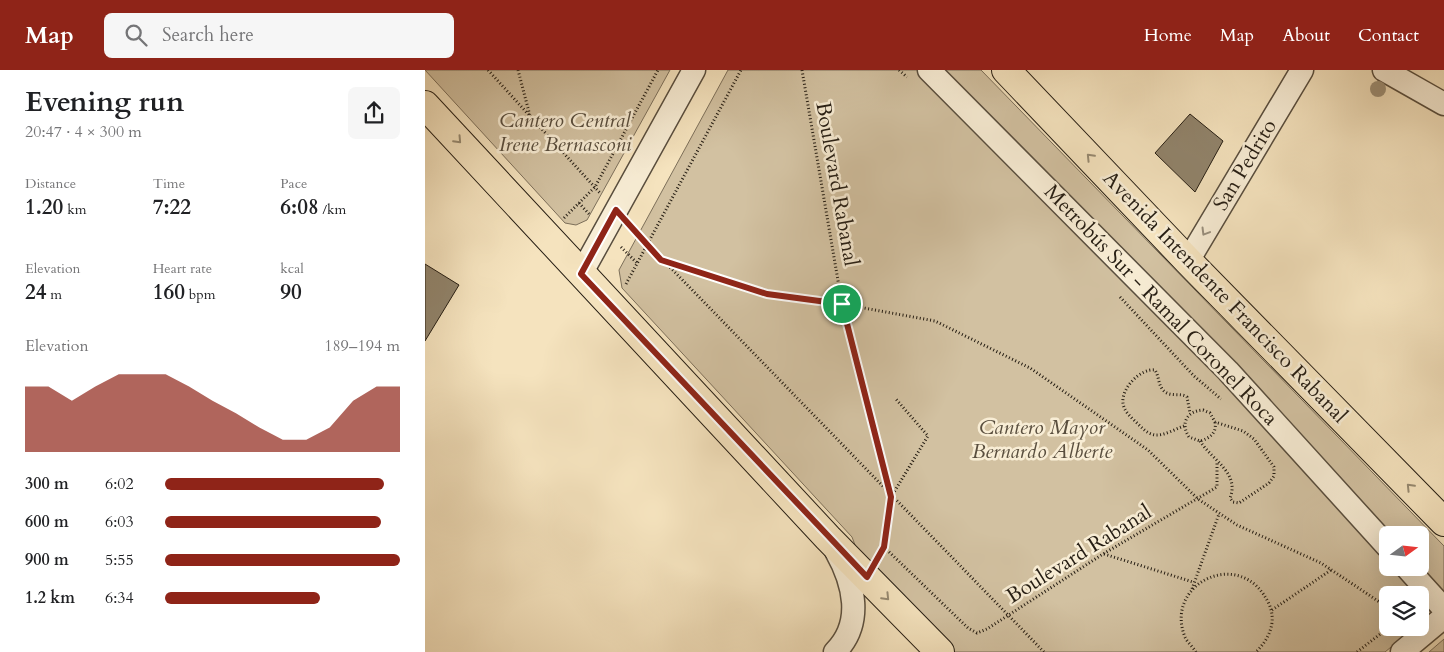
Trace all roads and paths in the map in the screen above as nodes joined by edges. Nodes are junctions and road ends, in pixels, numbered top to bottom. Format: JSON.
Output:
{"nodes":[{"id":1,"x":488,"y":70,"type":"edge"},
{"id":2,"x":518,"y":70,"type":"edge"},
{"id":3,"x":658,"y":70,"type":"edge"},
{"id":4,"x":694,"y":70,"type":"edge"},
{"id":5,"x":741,"y":70,"type":"edge"},
{"id":6,"x":802,"y":70,"type":"edge"},
{"id":7,"x":929,"y":70,"type":"edge"},
{"id":8,"x":1006,"y":70,"type":"edge"},
{"id":9,"x":1302,"y":70,"type":"edge"},
{"id":10,"x":1384,"y":70,"type":"edge"},
{"id":11,"x":1444,"y":104,"type":"edge"},
{"id":12,"x":425,"y":105,"type":"edge"},
{"id":13,"x":530,"y":117,"type":"junction"},
{"id":14,"x":595,"y":187,"type":"junction"},
{"id":15,"x":616,"y":210,"type":"junction"},
{"id":16,"x":545,"y":234,"type":"junction"},
{"id":17,"x":647,"y":245,"type":"junction"},
{"id":18,"x":661,"y":260,"type":"junction"},
{"id":19,"x":1188,"y":261,"type":"junction"},
{"id":20,"x":581,"y":274,"type":"junction"},
{"id":21,"x":608,"y":303,"type":"junction"},
{"id":22,"x":842,"y":304,"type":"junction"},
{"id":23,"x":895,"y":398,"type":"dead end"},
{"id":24,"x":1190,"y":413,"type":"junction"},
{"id":25,"x":1215,"y":422,"type":"junction"},
{"id":26,"x":1184,"y":426,"type":"junction"},
{"id":27,"x":1201,"y":441,"type":"junction"},
{"id":28,"x":1217,"y":462,"type":"junction"},
{"id":29,"x":891,"y":497,"type":"junction"},
{"id":30,"x":1198,"y":499,"type":"junction"},
{"id":31,"x":1219,"y":514,"type":"junction"},
{"id":32,"x":1444,"y":522,"type":"edge"},
{"id":33,"x":1379,"y":537,"type":"edge"},
{"id":34,"x":828,"y":538,"type":"junction"},
{"id":35,"x":884,"y":547,"type":"junction"},
{"id":36,"x":1103,"y":554,"type":"junction"},
{"id":37,"x":1331,"y":570,"type":"junction"},
{"id":38,"x":1414,"y":576,"type":"edge"},
{"id":39,"x":867,"y":577,"type":"junction"},
{"id":40,"x":1193,"y":582,"type":"junction"},
{"id":41,"x":1192,"y":590,"type":"junction"},
{"id":42,"x":1379,"y":602,"type":"edge"},
{"id":43,"x":1444,"y":609,"type":"edge"},
{"id":44,"x":1272,"y":610,"type":"junction"},
{"id":45,"x":1008,"y":616,"type":"junction"},
{"id":46,"x":1444,"y":617,"type":"edge"},
{"id":47,"x":1379,"y":635,"type":"edge"},
{"id":48,"x":835,"y":652,"type":"edge"},
{"id":49,"x":940,"y":652,"type":"edge"},
{"id":50,"x":1044,"y":652,"type":"edge"},
{"id":51,"x":1196,"y":652,"type":"edge"},
{"id":52,"x":1256,"y":652,"type":"edge"},
{"id":53,"x":1357,"y":652,"type":"edge"},
{"id":54,"x":1402,"y":652,"type":"edge"}],
"edges":[{"from":1,"to":13,"type":"path"},
{"from":2,"to":13,"type":"path"},
{"from":3,"to":14,"type":"path"},
{"from":4,"to":15,"type":"street"},
{"from":5,"to":17,"type":"path"},
{"from":6,"to":22,"type":"path","name":"Boulevard Rabanal"},
{"from":7,"to":33,"type":"street","name":"Metrobús Sur - Ramal Coronel Roca"},
{"from":19,"to":8,"type":"main road","name":"Avenida Intendente Francisco Rabanal","one_way":true},
{"from":9,"to":19,"type":"street","name":"San Pedrito","one_way":true},
{"from":10,"to":11,"type":"street"},
{"from":12,"to":16,"type":"main road","one_way":true},
{"from":13,"to":14,"type":"path"},
{"from":14,"to":15,"type":"path"},
{"from":14,"to":16,"type":"path"},
{"from":15,"to":17,"type":"path"},
{"from":15,"to":20,"type":"street"},
{"from":16,"to":20,"type":"main road"},
{"from":17,"to":18,"type":"path"},
{"from":17,"to":21,"type":"path"},
{"from":18,"to":22,"type":"path"},
{"from":18,"to":29,"type":"path"},
{"from":32,"to":19,"type":"main road","name":"Avenida Intendente Francisco Rabanal","one_way":true},
{"from":20,"to":21,"type":"main road"},
{"from":21,"to":34,"type":"main road"},
{"from":22,"to":29,"type":"path","name":"Boulevard Rabanal"},
{"from":22,"to":30,"type":"path"},
{"from":23,"to":29,"type":"path"},
{"from":24,"to":25,"type":"path"},
{"from":24,"to":26,"type":"path"},
{"from":24,"to":26,"type":"path"},
{"from":25,"to":27,"type":"path"},
{"from":25,"to":28,"type":"path"},
{"from":26,"to":27,"type":"path"},
{"from":27,"to":28,"type":"path"},
{"from":28,"to":30,"type":"path","name":"Boulevard Rabanal"},
{"from":29,"to":35,"type":"path"},
{"from":29,"to":45,"type":"path"},
{"from":30,"to":31,"type":"path"},
{"from":30,"to":36,"type":"path","name":"Boulevard Rabanal"},
{"from":31,"to":37,"type":"path"},
{"from":31,"to":40,"type":"path"},
{"from":34,"to":39,"type":"main road"},
{"from":34,"to":48,"type":"street"},
{"from":35,"to":39,"type":"path"},
{"from":35,"to":45,"type":"path","name":"Boulevard Rabanal"},
{"from":36,"to":40,"type":"path"},
{"from":36,"to":45,"type":"path","name":"Boulevard Rabanal"},
{"from":37,"to":42,"type":"path"},
{"from":37,"to":44,"type":"path"},
{"from":38,"to":43,"type":"street"},
{"from":39,"to":49,"type":"main road","one_way":true},
{"from":40,"to":41,"type":"path"},
{"from":41,"to":44,"type":"path"},
{"from":41,"to":51,"type":"path"},
{"from":44,"to":52,"type":"path"},
{"from":45,"to":50,"type":"path"},
{"from":46,"to":54,"type":"street"},
{"from":47,"to":53,"type":"path"}]}
